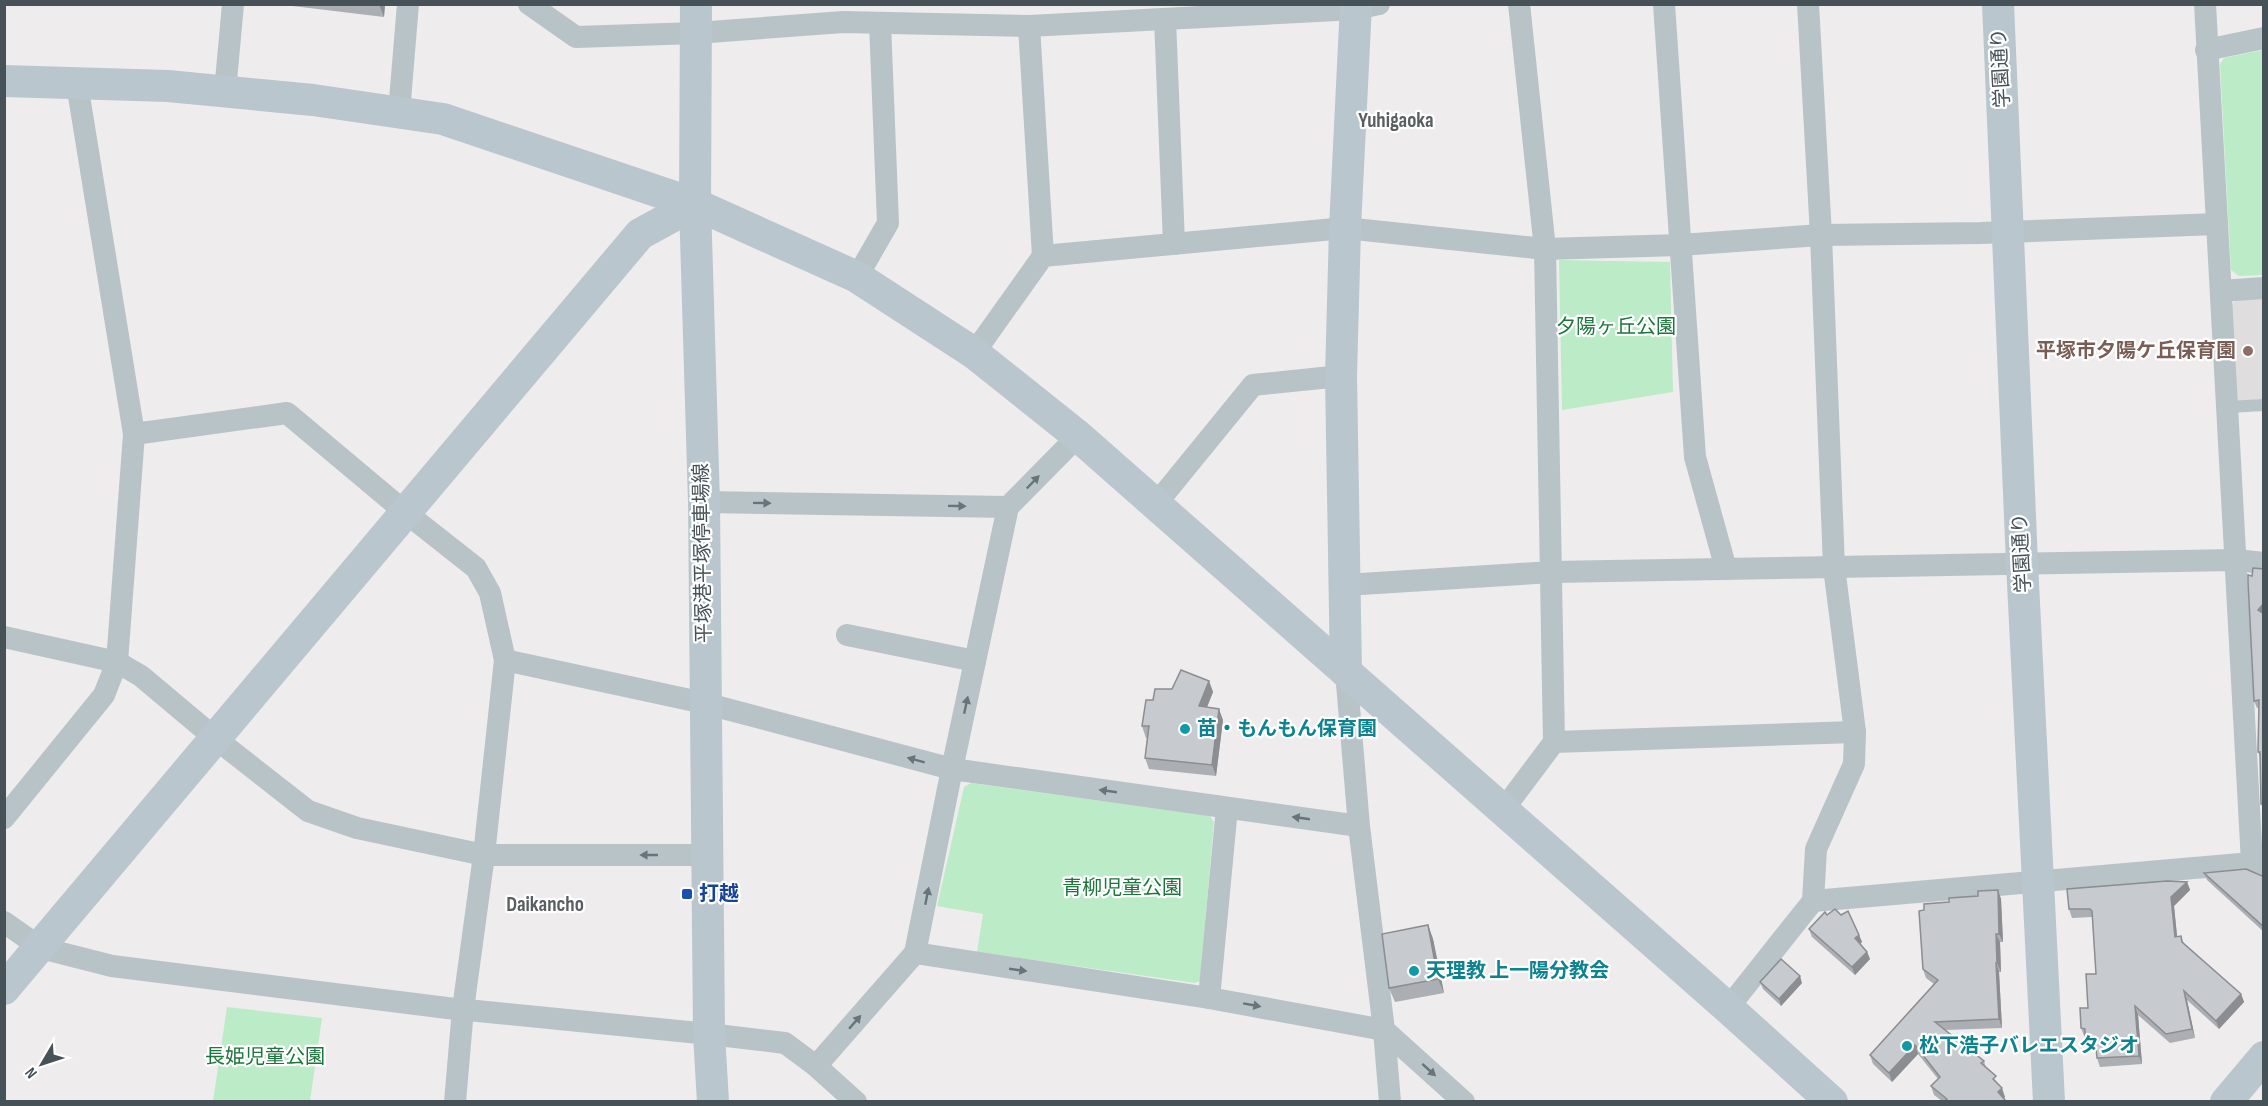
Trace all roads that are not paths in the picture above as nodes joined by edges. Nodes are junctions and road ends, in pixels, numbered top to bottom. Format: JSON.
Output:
{"nodes":[{"id":1,"x":233,"y":4,"type":"edge"},
{"id":2,"x":408,"y":4,"type":"edge"},
{"id":3,"x":529,"y":4,"type":"edge"},
{"id":4,"x":1519,"y":4,"type":"edge"},
{"id":5,"x":1664,"y":4,"type":"edge"},
{"id":6,"x":1808,"y":4,"type":"edge"},
{"id":7,"x":1998,"y":4,"type":"edge"},
{"id":8,"x":2205,"y":4,"type":"edge"},
{"id":9,"x":1363,"y":6,"type":"edge"},
{"id":10,"x":844,"y":13,"type":"edge"},
{"id":11,"x":1128,"y":13,"type":"edge"},
{"id":12,"x":696,"y":19,"type":"edge"},
{"id":13,"x":1165,"y":19,"type":"junction"},
{"id":14,"x":880,"y":23,"type":"junction"},
{"id":15,"x":1029,"y":26,"type":"junction"},
{"id":16,"x":2264,"y":38,"type":"edge"},
{"id":17,"x":2206,"y":50,"type":"junction"},
{"id":18,"x":4,"y":81,"type":"edge"},
{"id":19,"x":77,"y":84,"type":"junction"},
{"id":20,"x":225,"y":92,"type":"junction"},
{"id":21,"x":399,"y":112,"type":"junction"},
{"id":22,"x":695,"y":204,"type":"junction"},
{"id":23,"x":2217,"y":224,"type":"junction"},
{"id":24,"x":1345,"y":228,"type":"junction"},
{"id":25,"x":2008,"y":232,"type":"junction"},
{"id":26,"x":1821,"y":236,"type":"junction"},
{"id":27,"x":1174,"y":244,"type":"junction"},
{"id":28,"x":1680,"y":245,"type":"junction"},
{"id":29,"x":1545,"y":249,"type":"junction"},
{"id":30,"x":1043,"y":256,"type":"junction"},
{"id":31,"x":857,"y":277,"type":"junction"},
{"id":32,"x":2264,"y":288,"type":"edge"},
{"id":33,"x":2221,"y":291,"type":"junction"},
{"id":34,"x":974,"y":353,"type":"junction"},
{"id":35,"x":1341,"y":376,"type":"junction"},
{"id":36,"x":2264,"y":405,"type":"edge"},
{"id":37,"x":2228,"y":407,"type":"junction"},
{"id":38,"x":134,"y":434,"type":"junction"},
{"id":39,"x":1078,"y":436,"type":"junction"},
{"id":40,"x":704,"y":502,"type":"junction"},
{"id":41,"x":1156,"y":504,"type":"junction"},
{"id":42,"x":1008,"y":507,"type":"junction"},
{"id":43,"x":405,"y":512,"type":"junction"},
{"id":44,"x":2236,"y":560,"type":"junction"},
{"id":45,"x":2022,"y":563,"type":"junction"},
{"id":46,"x":2264,"y":563,"type":"edge"},
{"id":47,"x":1834,"y":567,"type":"junction"},
{"id":48,"x":1726,"y":569,"type":"junction"},
{"id":49,"x":1552,"y":572,"type":"junction"},
{"id":50,"x":1346,"y":585,"type":"junction"},
{"id":51,"x":847,"y":635,"type":"dead end"},
{"id":52,"x":4,"y":637,"type":"edge"},
{"id":53,"x":505,"y":660,"type":"junction"},
{"id":54,"x":975,"y":661,"type":"junction"},
{"id":55,"x":117,"y":662,"type":"junction"},
{"id":56,"x":1346,"y":672,"type":"junction"},
{"id":57,"x":704,"y":703,"type":"junction"},
{"id":58,"x":1855,"y":732,"type":"junction"},
{"id":59,"x":216,"y":739,"type":"junction"},
{"id":60,"x":1554,"y":742,"type":"junction"},
{"id":61,"x":952,"y":770,"type":"junction"},
{"id":62,"x":1227,"y":808,"type":"junction"},
{"id":63,"x":1503,"y":810,"type":"junction"},
{"id":64,"x":4,"y":818,"type":"edge"},
{"id":65,"x":1359,"y":826,"type":"junction"},
{"id":66,"x":484,"y":855,"type":"junction"},
{"id":67,"x":707,"y":855,"type":"junction"},
{"id":68,"x":2258,"y":866,"type":"edge"},
{"id":69,"x":2038,"y":881,"type":"junction"},
{"id":70,"x":1814,"y":901,"type":"junction"},
{"id":71,"x":4,"y":922,"type":"edge"},
{"id":72,"x":41,"y":948,"type":"junction"},
{"id":73,"x":915,"y":953,"type":"junction"},
{"id":74,"x":4,"y":989,"type":"edge"},
{"id":75,"x":1209,"y":998,"type":"junction"},
{"id":76,"x":1728,"y":1008,"type":"junction"},
{"id":77,"x":463,"y":1009,"type":"junction"},
{"id":78,"x":1384,"y":1030,"type":"junction"},
{"id":79,"x":709,"y":1034,"type":"junction"},
{"id":80,"x":2264,"y":1057,"type":"edge"},
{"id":81,"x":816,"y":1066,"type":"junction"},
{"id":82,"x":454,"y":1101,"type":"edge"},
{"id":83,"x":713,"y":1101,"type":"edge"},
{"id":84,"x":856,"y":1101,"type":"edge"},
{"id":85,"x":1390,"y":1101,"type":"edge"},
{"id":86,"x":1464,"y":1101,"type":"edge"},
{"id":87,"x":1832,"y":1101,"type":"edge"},
{"id":88,"x":2049,"y":1101,"type":"edge"},
{"id":89,"x":2226,"y":1101,"type":"edge"}],
"edges":[{"from":1,"to":20,"type":"street"},
{"from":2,"to":21,"type":"street"},
{"from":3,"to":12,"type":"street"},
{"from":4,"to":29,"type":"street"},
{"from":5,"to":28,"type":"street"},
{"from":6,"to":26,"type":"street"},
{"from":7,"to":25,"type":"street","name":"学園通り"},
{"from":8,"to":17,"type":"street"},
{"from":9,"to":13,"type":"street"},
{"from":9,"to":24,"type":"street"},
{"from":10,"to":12,"type":"street"},
{"from":10,"to":14,"type":"street"},
{"from":11,"to":13,"type":"street"},
{"from":11,"to":15,"type":"street"},
{"from":12,"to":22,"type":"street","name":"平塚港平塚停車場線"},
{"from":13,"to":27,"type":"street"},
{"from":14,"to":15,"type":"street"},
{"from":14,"to":31,"type":"street"},
{"from":15,"to":30,"type":"street"},
{"from":16,"to":17,"type":"street"},
{"from":17,"to":23,"type":"street"},
{"from":18,"to":19,"type":"street"},
{"from":19,"to":20,"type":"street"},
{"from":19,"to":38,"type":"street"},
{"from":20,"to":21,"type":"street"},
{"from":21,"to":22,"type":"street"},
{"from":22,"to":31,"type":"street"},
{"from":22,"to":40,"type":"street","name":"平塚港平塚停車場線"},
{"from":22,"to":43,"type":"street"},
{"from":23,"to":25,"type":"street"},
{"from":23,"to":33,"type":"street"},
{"from":24,"to":27,"type":"street"},
{"from":24,"to":29,"type":"street"},
{"from":24,"to":35,"type":"street"},
{"from":25,"to":26,"type":"street"},
{"from":25,"to":45,"type":"street","name":"学園通り"},
{"from":26,"to":28,"type":"street"},
{"from":26,"to":47,"type":"street"},
{"from":27,"to":30,"type":"street"},
{"from":28,"to":29,"type":"street"},
{"from":28,"to":48,"type":"street"},
{"from":29,"to":49,"type":"street"},
{"from":30,"to":34,"type":"street"},
{"from":31,"to":34,"type":"street"},
{"from":32,"to":33,"type":"street"},
{"from":33,"to":37,"type":"street"},
{"from":34,"to":39,"type":"street"},
{"from":35,"to":41,"type":"street"},
{"from":35,"to":50,"type":"street"},
{"from":36,"to":37,"type":"lane"},
{"from":37,"to":44,"type":"street"},
{"from":38,"to":43,"type":"street"},
{"from":38,"to":55,"type":"street"},
{"from":39,"to":41,"type":"street"},
{"from":42,"to":39,"type":"street","one_way":true},
{"from":40,"to":42,"type":"street","one_way":true},
{"from":40,"to":57,"type":"street","name":"平塚港平塚停車場線"},
{"from":41,"to":56,"type":"street"},
{"from":42,"to":54,"type":"street"},
{"from":43,"to":53,"type":"street"},
{"from":43,"to":59,"type":"street"},
{"from":44,"to":45,"type":"street"},
{"from":44,"to":46,"type":"street"},
{"from":44,"to":68,"type":"street"},
{"from":45,"to":47,"type":"street"},
{"from":45,"to":69,"type":"street","name":"学園通り"},
{"from":47,"to":48,"type":"street"},
{"from":47,"to":58,"type":"street"},
{"from":48,"to":49,"type":"street"},
{"from":49,"to":50,"type":"street"},
{"from":49,"to":60,"type":"street"},
{"from":50,"to":56,"type":"street"},
{"from":51,"to":54,"type":"street"},
{"from":52,"to":55,"type":"street"},
{"from":53,"to":57,"type":"street"},
{"from":53,"to":66,"type":"street"},
{"from":61,"to":54,"type":"street","one_way":true},
{"from":55,"to":59,"type":"street"},
{"from":55,"to":64,"type":"street"},
{"from":56,"to":63,"type":"street"},
{"from":56,"to":65,"type":"street"},
{"from":61,"to":57,"type":"street","one_way":true},
{"from":57,"to":67,"type":"street","name":"平塚港平塚停車場線"},
{"from":58,"to":60,"type":"street"},
{"from":58,"to":70,"type":"street"},
{"from":59,"to":66,"type":"street"},
{"from":59,"to":72,"type":"street"},
{"from":60,"to":63,"type":"street"},
{"from":62,"to":61,"type":"street","one_way":true},
{"from":73,"to":61,"type":"street","one_way":true},
{"from":65,"to":62,"type":"street","one_way":true},
{"from":62,"to":75,"type":"street"},
{"from":63,"to":76,"type":"street"},
{"from":65,"to":78,"type":"street"},
{"from":67,"to":66,"type":"street","one_way":true},
{"from":66,"to":77,"type":"street"},
{"from":67,"to":79,"type":"street","name":"平塚港平塚停車場線"},
{"from":68,"to":69,"type":"street"},
{"from":69,"to":70,"type":"street"},
{"from":69,"to":88,"type":"street","name":"学園通り"},
{"from":70,"to":76,"type":"street"},
{"from":71,"to":72,"type":"street"},
{"from":72,"to":74,"type":"street"},
{"from":72,"to":77,"type":"street"},
{"from":73,"to":75,"type":"street","one_way":true},
{"from":81,"to":73,"type":"street","one_way":true},
{"from":75,"to":78,"type":"street","one_way":true},
{"from":76,"to":87,"type":"street"},
{"from":77,"to":79,"type":"street"},
{"from":77,"to":82,"type":"street"},
{"from":78,"to":85,"type":"street"},
{"from":78,"to":86,"type":"street","one_way":true},
{"from":79,"to":81,"type":"street"},
{"from":79,"to":83,"type":"street","name":"平塚港平塚停車場線"},
{"from":80,"to":89,"type":"street"},
{"from":81,"to":84,"type":"street"}]}
